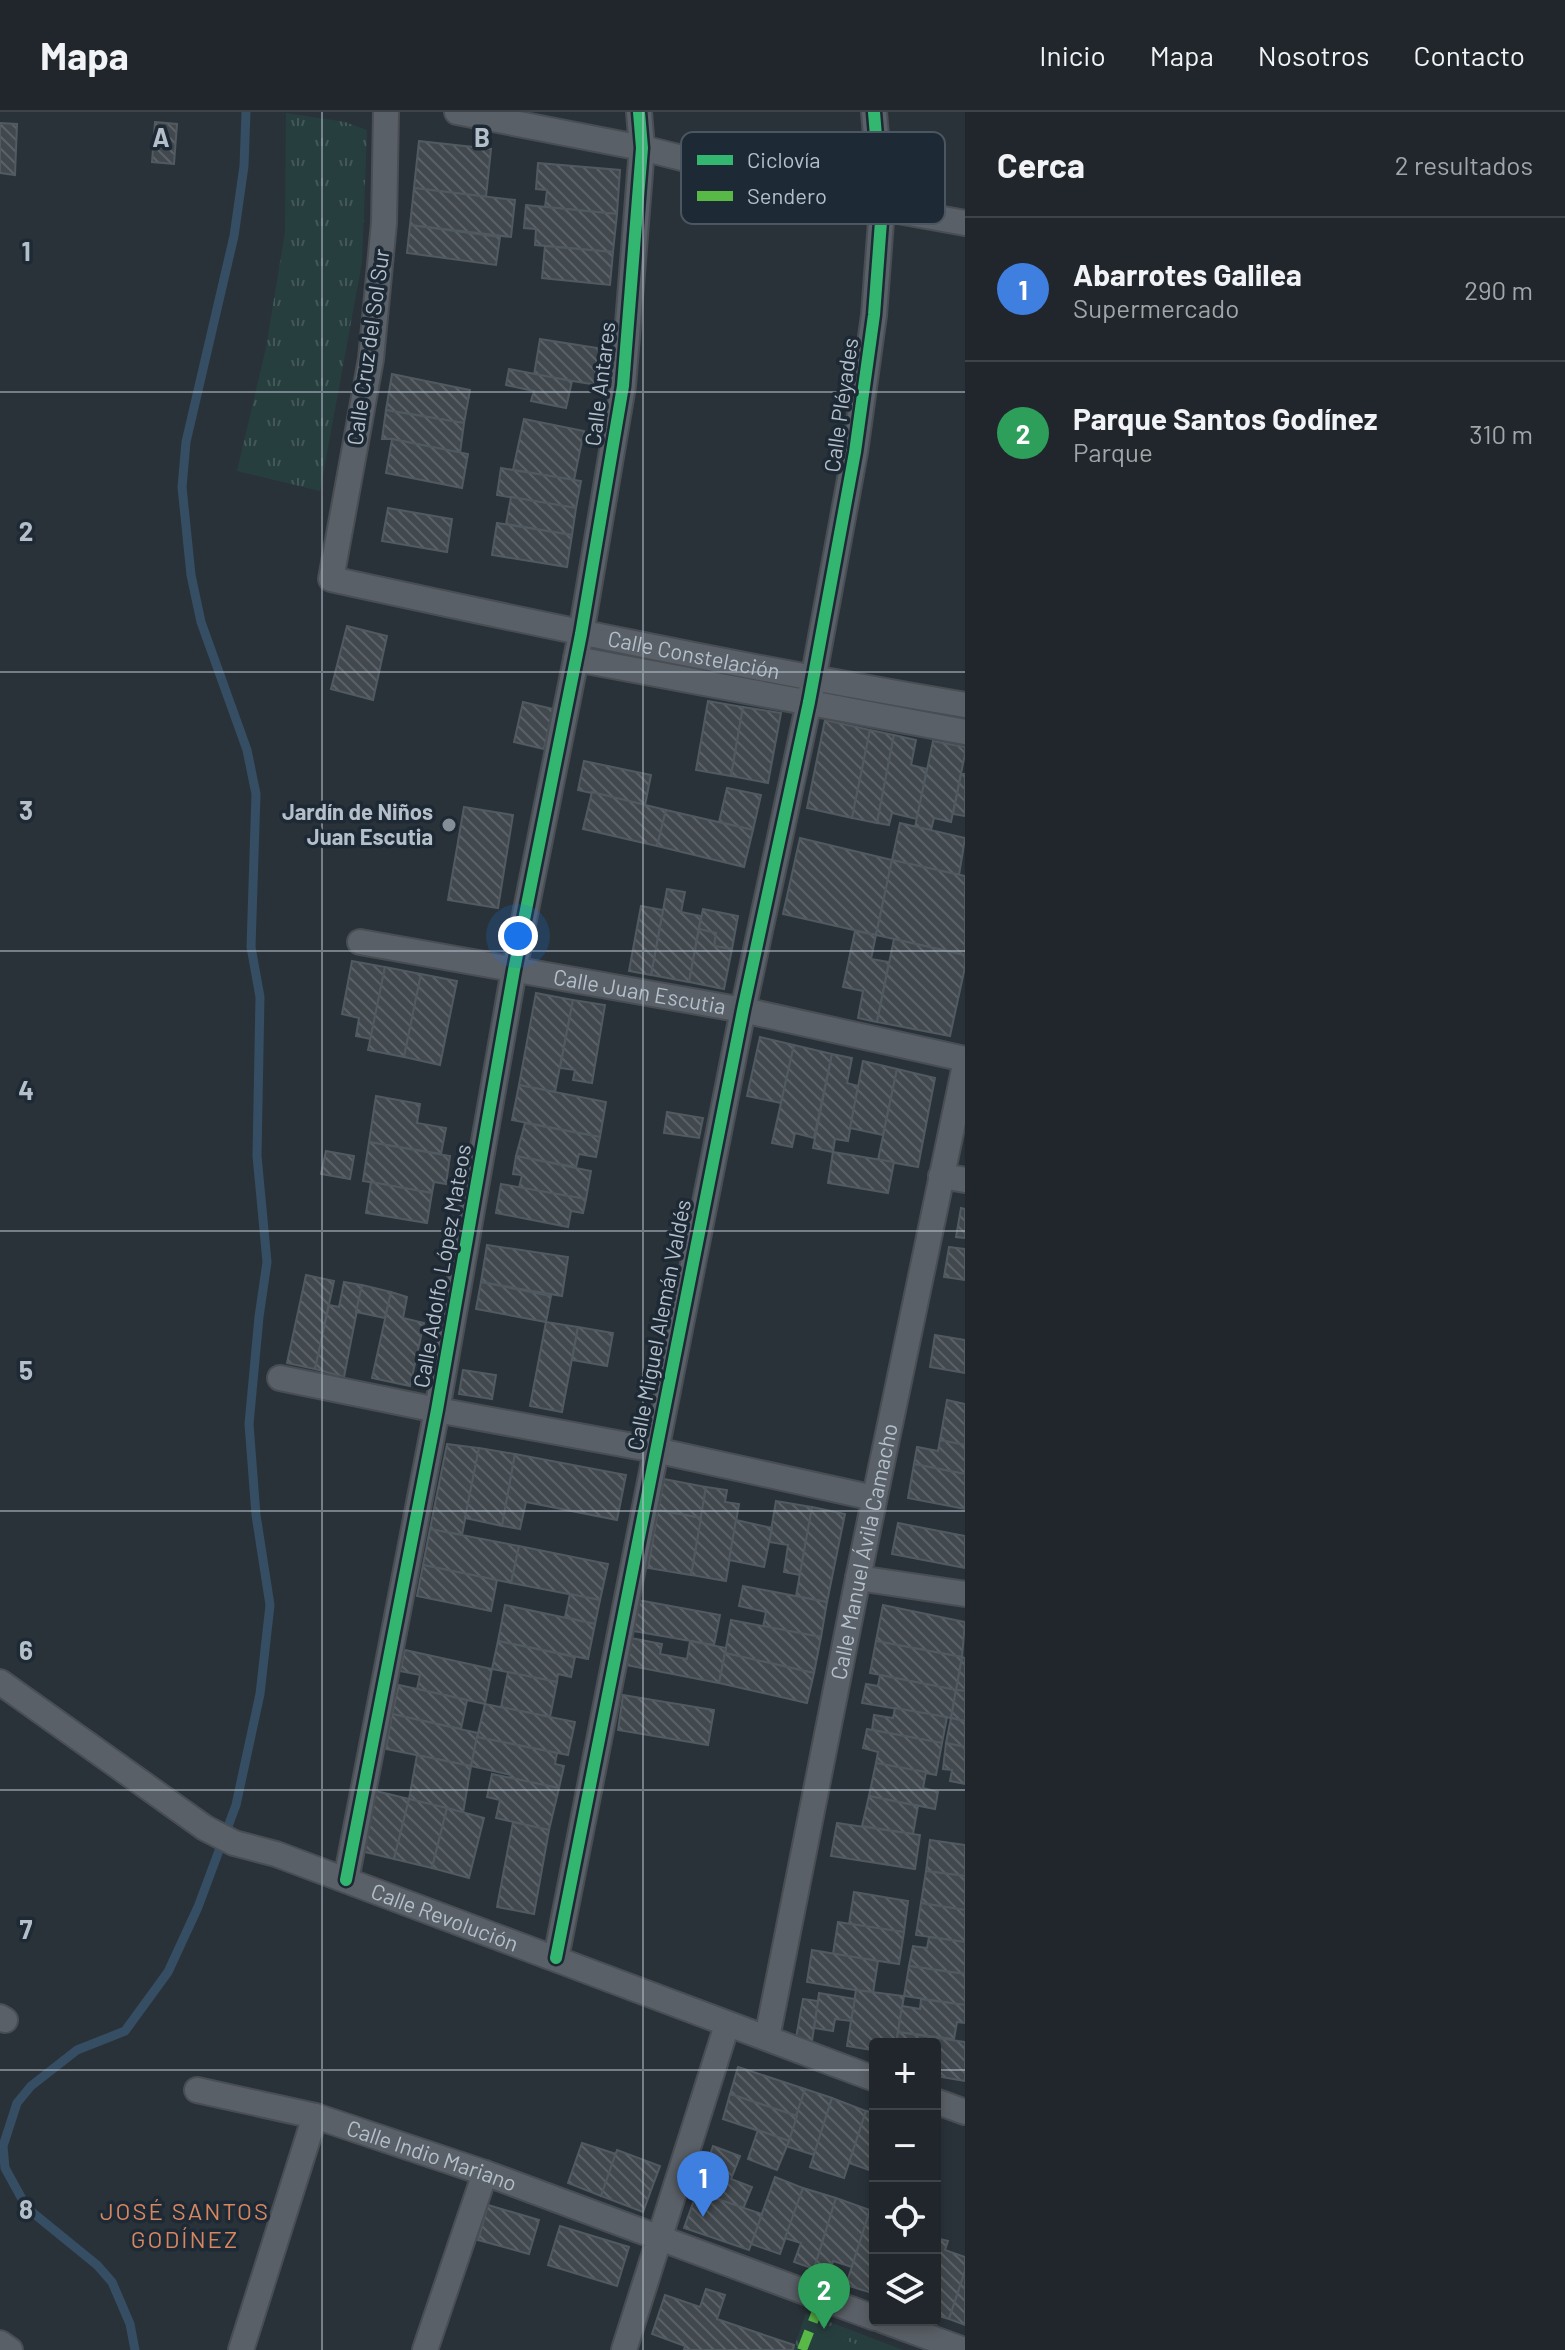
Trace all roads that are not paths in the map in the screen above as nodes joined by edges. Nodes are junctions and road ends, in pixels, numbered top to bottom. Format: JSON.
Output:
{"nodes":[{"id":1,"x":386,"y":112,"type":"edge"},
{"id":2,"x":457,"y":112,"type":"edge"},
{"id":3,"x":639,"y":112,"type":"edge"},
{"id":4,"x":874,"y":112,"type":"edge"},
{"id":5,"x":876,"y":132,"type":"edge"},
{"id":6,"x":642,"y":148,"type":"junction"},
{"id":7,"x":681,"y":158,"type":"edge"},
{"id":8,"x":945,"y":219,"type":"edge"},
{"id":9,"x":965,"y":223,"type":"edge"},
{"id":10,"x":881,"y":224,"type":"edge"},
{"id":11,"x":331,"y":579,"type":"joint"},
{"id":12,"x":581,"y":634,"type":"junction"},
{"id":13,"x":576,"y":659,"type":"junction"},
{"id":14,"x":810,"y":690,"type":"junction"},
{"id":15,"x":965,"y":705,"type":"edge"},
{"id":16,"x":965,"y":732,"type":"edge"},
{"id":17,"x":360,"y":942,"type":"dead end"},
{"id":18,"x":514,"y":970,"type":"junction"},
{"id":19,"x":743,"y":1010,"type":"junction"},
{"id":20,"x":965,"y":1059,"type":"edge"},
{"id":21,"x":965,"y":1065,"type":"edge"},
{"id":22,"x":953,"y":1178,"type":"edge"},
{"id":23,"x":280,"y":1378,"type":"dead end"},
{"id":24,"x":437,"y":1410,"type":"junction"},
{"id":25,"x":655,"y":1450,"type":"junction"},
{"id":26,"x":874,"y":1498,"type":"junction"},
{"id":27,"x":858,"y":1578,"type":"junction"},
{"id":28,"x":965,"y":1594,"type":"edge"},
{"id":29,"x":0,"y":1682,"type":"edge"},
{"id":30,"x":346,"y":1880,"type":"junction"},
{"id":31,"x":556,"y":1958,"type":"junction"},
{"id":32,"x":727,"y":2025,"type":"junction"},
{"id":33,"x":767,"y":2038,"type":"junction"},
{"id":34,"x":869,"y":2077,"type":"edge"},
{"id":35,"x":197,"y":2090,"type":"dead end"},
{"id":36,"x":941,"y":2103,"type":"edge"},
{"id":37,"x":965,"y":2112,"type":"edge"},
{"id":38,"x":315,"y":2116,"type":"junction"},
{"id":39,"x":485,"y":2173,"type":"junction"},
{"id":40,"x":660,"y":2239,"type":"junction"},
{"id":41,"x":869,"y":2316,"type":"edge"},
{"id":42,"x":898,"y":2326,"type":"edge"},
{"id":43,"x":0,"y":2343,"type":"edge"},
{"id":44,"x":10,"y":2350,"type":"edge"},
{"id":45,"x":241,"y":2350,"type":"edge"},
{"id":46,"x":425,"y":2350,"type":"edge"},
{"id":47,"x":624,"y":2350,"type":"edge"},
{"id":48,"x":964,"y":2350,"type":"edge"}],
"edges":[{"from":1,"to":11,"type":"street","name":"Calle Cruz del Sol Sur"},
{"from":2,"to":6,"type":"street"},
{"from":3,"to":6,"type":"street","name":"Calle Antares"},
{"from":4,"to":5,"type":"street","name":"Calle Pléyades"},
{"from":6,"to":7,"type":"street"},
{"from":6,"to":12,"type":"street","name":"Calle Antares"},
{"from":8,"to":9,"type":"street"},
{"from":10,"to":14,"type":"street","name":"Calle Pléyades"},
{"from":11,"to":12,"type":"street","name":"Calle Constelación"},
{"from":12,"to":13,"type":"street","name":"Calle Antares"},
{"from":12,"to":14,"type":"street","name":"Calle Constelación"},
{"from":13,"to":14,"type":"street"},
{"from":13,"to":18,"type":"street","name":"Calle Adolfo López Mateos"},
{"from":14,"to":15,"type":"street","name":"Calle Constelación"},
{"from":14,"to":16,"type":"street"},
{"from":14,"to":19,"type":"street","name":"Calle Miguel Alemán Valdés"},
{"from":17,"to":18,"type":"street","name":"Calle Juan Escutia"},
{"from":18,"to":19,"type":"street","name":"Calle Juan Escutia"},
{"from":18,"to":24,"type":"street","name":"Calle Adolfo López Mateos"},
{"from":19,"to":20,"type":"street","name":"Calle Juan Escutia"},
{"from":19,"to":25,"type":"street","name":"Calle Miguel Alemán Valdés"},
{"from":21,"to":22,"type":"street","name":"Calle Manuel Ávila Camacho"},
{"from":22,"to":26,"type":"street","name":"Calle Manuel Ávila Camacho"},
{"from":23,"to":24,"type":"street"},
{"from":24,"to":25,"type":"street"},
{"from":24,"to":30,"type":"street","name":"Calle Adolfo López Mateos"},
{"from":25,"to":26,"type":"street"},
{"from":25,"to":31,"type":"street","name":"Calle Miguel Alemán Valdés"},
{"from":26,"to":27,"type":"street","name":"Calle Manuel Ávila Camacho"},
{"from":27,"to":28,"type":"street"},
{"from":27,"to":33,"type":"street","name":"Calle Manuel Ávila Camacho"},
{"from":29,"to":30,"type":"street","name":"Calle Revolución"},
{"from":30,"to":31,"type":"street","name":"Calle Revolución"},
{"from":31,"to":32,"type":"street","name":"Calle Revolución"},
{"from":32,"to":33,"type":"street","name":"Calle Revolución"},
{"from":32,"to":40,"type":"street"},
{"from":33,"to":34,"type":"street","name":"Calle Revolución"},
{"from":35,"to":38,"type":"street","name":"Calle Indio Mariano"},
{"from":36,"to":37,"type":"street"},
{"from":38,"to":39,"type":"street","name":"Calle Indio Mariano"},
{"from":38,"to":45,"type":"street"},
{"from":39,"to":40,"type":"street","name":"Calle Indio Mariano"},
{"from":39,"to":46,"type":"street"},
{"from":40,"to":41,"type":"street","name":"Calle Indio Mariano"},
{"from":40,"to":47,"type":"street"},
{"from":42,"to":48,"type":"street"},
{"from":43,"to":44,"type":"street"}]}
